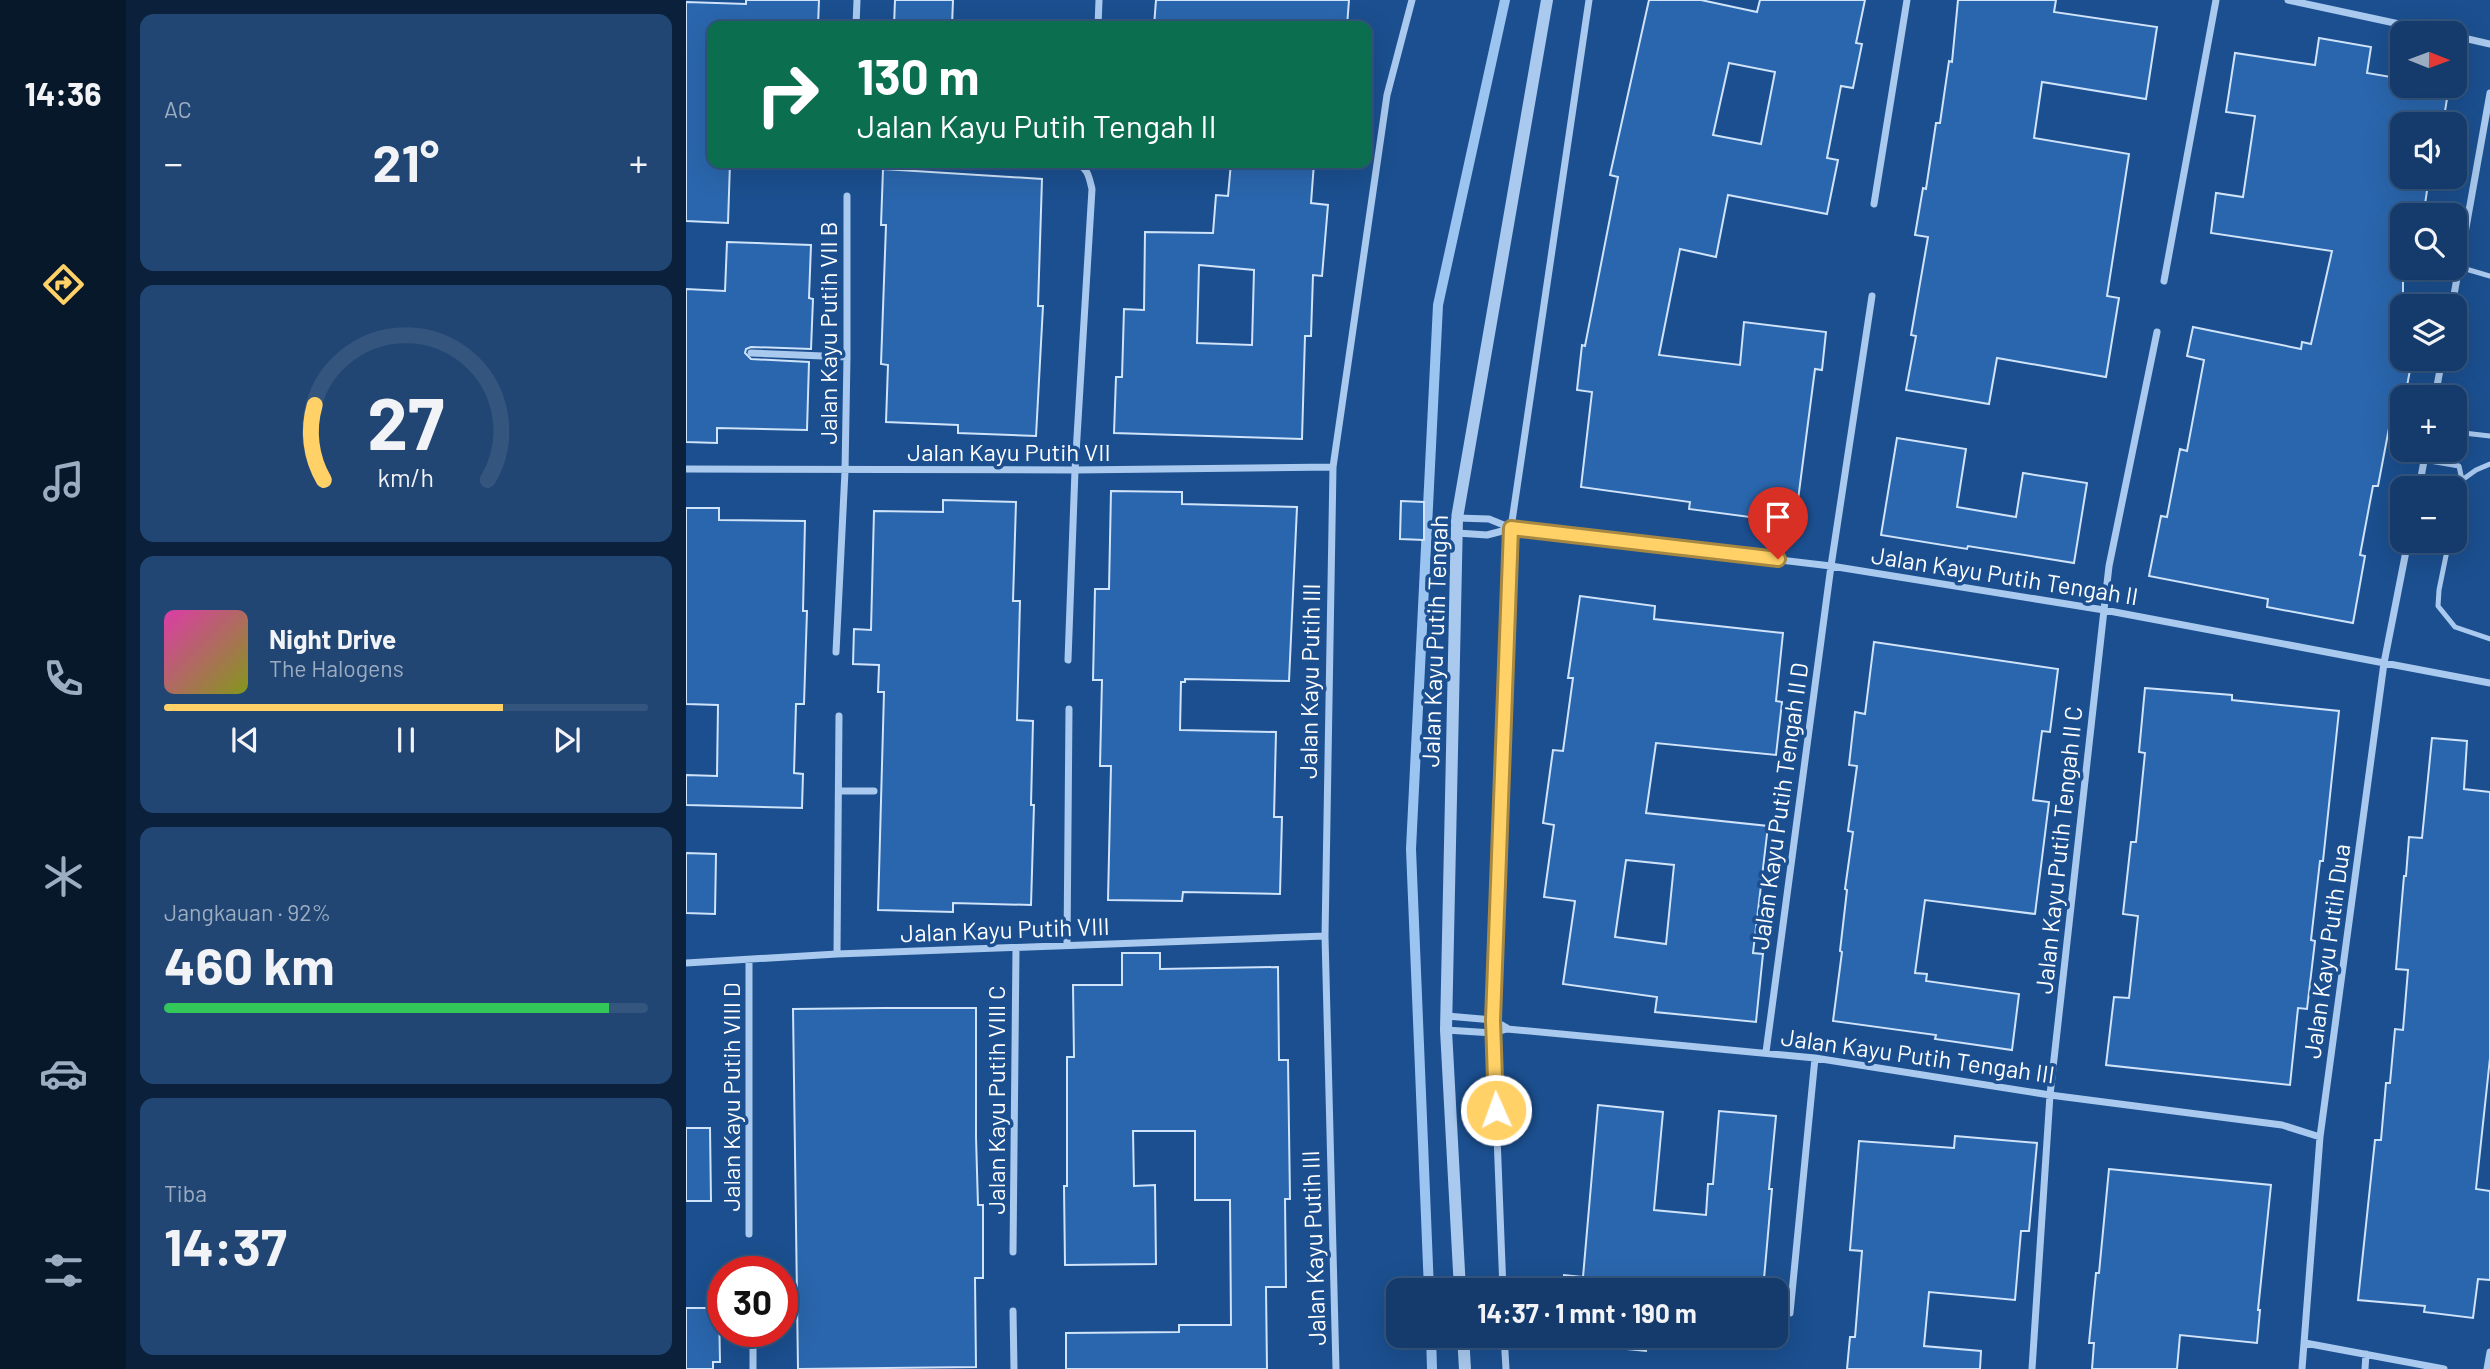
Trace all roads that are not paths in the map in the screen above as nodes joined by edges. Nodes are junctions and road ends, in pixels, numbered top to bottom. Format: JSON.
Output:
{"nodes":[{"id":1,"x":857,"y":0,"type":"edge"},
{"id":2,"x":1099,"y":0,"type":"edge"},
{"id":3,"x":1412,"y":0,"type":"edge"},
{"id":4,"x":1547,"y":0,"type":"edge"},
{"id":5,"x":1590,"y":0,"type":"edge"},
{"id":6,"x":1907,"y":0,"type":"edge"},
{"id":7,"x":2216,"y":0,"type":"edge"},
{"id":8,"x":2288,"y":0,"type":"edge"},
{"id":9,"x":856,"y":21,"type":"edge"},
{"id":10,"x":1098,"y":21,"type":"edge"},
{"id":11,"x":2390,"y":22,"type":"edge"},
{"id":12,"x":2468,"y":39,"type":"edge"},
{"id":13,"x":2490,"y":44,"type":"edge"},
{"id":14,"x":2490,"y":93,"type":"edge"},
{"id":15,"x":1084,"y":168,"type":"edge"},
{"id":16,"x":846,"y":197,"type":"dead end"},
{"id":17,"x":1874,"y":204,"type":"dead end"},
{"id":18,"x":2467,"y":222,"type":"edge"},
{"id":19,"x":2467,"y":269,"type":"edge"},
{"id":20,"x":2490,"y":276,"type":"edge"},
{"id":21,"x":2164,"y":281,"type":"dead end"},
{"id":22,"x":1872,"y":296,"type":"dead end"},
{"id":23,"x":2157,"y":332,"type":"dead end"},
{"id":24,"x":751,"y":353,"type":"dead end"},
{"id":25,"x":847,"y":357,"type":"junction"},
{"id":26,"x":2467,"y":433,"type":"edge"},
{"id":27,"x":2490,"y":436,"type":"edge"},
{"id":28,"x":2436,"y":462,"type":"edge"},
{"id":29,"x":2490,"y":464,"type":"edge"},
{"id":30,"x":1333,"y":467,"type":"junction"},
{"id":31,"x":686,"y":469,"type":"edge"},
{"id":32,"x":1075,"y":470,"type":"junction"},
{"id":33,"x":845,"y":471,"type":"junction"},
{"id":34,"x":2461,"y":476,"type":"edge"},
{"id":35,"x":2467,"y":476,"type":"edge"},
{"id":36,"x":1457,"y":518,"type":"junction"},
{"id":37,"x":1511,"y":528,"type":"junction"},
{"id":38,"x":1457,"y":533,"type":"junction"},
{"id":39,"x":2406,"y":553,"type":"edge"},
{"id":40,"x":2447,"y":553,"type":"edge"},
{"id":41,"x":1831,"y":566,"type":"junction"},
{"id":42,"x":2104,"y":610,"type":"junction"},
{"id":43,"x":2490,"y":639,"type":"edge"},
{"id":44,"x":835,"y":652,"type":"dead end"},
{"id":45,"x":1068,"y":660,"type":"dead end"},
{"id":46,"x":2384,"y":663,"type":"junction"},
{"id":47,"x":2490,"y":683,"type":"edge"},
{"id":48,"x":1069,"y":709,"type":"dead end"},
{"id":49,"x":838,"y":716,"type":"dead end"},
{"id":50,"x":839,"y":791,"type":"junction"},
{"id":51,"x":874,"y":791,"type":"dead end"},
{"id":52,"x":1325,"y":936,"type":"junction"},
{"id":53,"x":1067,"y":945,"type":"junction"},
{"id":54,"x":1016,"y":948,"type":"junction"},
{"id":55,"x":837,"y":954,"type":"junction"},
{"id":56,"x":749,"y":961,"type":"junction"},
{"id":57,"x":686,"y":963,"type":"edge"},
{"id":58,"x":1493,"y":1020,"type":"junction"},
{"id":59,"x":1446,"y":1023,"type":"junction"},
{"id":60,"x":1507,"y":1029,"type":"junction"},
{"id":61,"x":1493,"y":1032,"type":"junction"},
{"id":62,"x":1766,"y":1052,"type":"junction"},
{"id":63,"x":1815,"y":1058,"type":"junction"},
{"id":64,"x":2050,"y":1095,"type":"junction"},
{"id":65,"x":2320,"y":1137,"type":"junction"},
{"id":66,"x":749,"y":1234,"type":"dead end"},
{"id":67,"x":1013,"y":1252,"type":"dead end"},
{"id":68,"x":1459,"y":1278,"type":"edge"},
{"id":69,"x":1503,"y":1278,"type":"edge"},
{"id":70,"x":1013,"y":1311,"type":"dead end"},
{"id":71,"x":1790,"y":1313,"type":"dead end"},
{"id":72,"x":2305,"y":1343,"type":"junction"},
{"id":73,"x":753,"y":1347,"type":"edge"},
{"id":74,"x":1464,"y":1348,"type":"edge"},
{"id":75,"x":1505,"y":1348,"type":"edge"},
{"id":76,"x":2490,"y":1352,"type":"edge"},
{"id":77,"x":2367,"y":1354,"type":"junction"},
{"id":78,"x":753,"y":1369,"type":"edge"},
{"id":79,"x":1014,"y":1369,"type":"edge"},
{"id":80,"x":1336,"y":1369,"type":"edge"},
{"id":81,"x":1465,"y":1369,"type":"edge"},
{"id":82,"x":1506,"y":1369,"type":"edge"},
{"id":83,"x":2032,"y":1369,"type":"edge"},
{"id":84,"x":2302,"y":1369,"type":"edge"},
{"id":85,"x":2365,"y":1369,"type":"edge"},
{"id":86,"x":2444,"y":1369,"type":"edge"},
{"id":87,"x":2487,"y":1369,"type":"edge"}],
"edges":[{"from":1,"to":9,"type":"street"},
{"from":2,"to":10,"type":"street"},
{"from":3,"to":30,"type":"street","name":"Jalan Kayu Putih III"},
{"from":4,"to":36,"type":"street","name":"Jalan Kayu Putih Tengah"},
{"from":5,"to":37,"type":"street"},
{"from":6,"to":17,"type":"street"},
{"from":7,"to":21,"type":"street"},
{"from":8,"to":11,"type":"street"},
{"from":12,"to":13,"type":"street"},
{"from":14,"to":18,"type":"street"},
{"from":15,"to":32,"type":"street"},
{"from":16,"to":25,"type":"street","name":"Jalan Kayu Putih VII B"},
{"from":19,"to":20,"type":"lane"},
{"from":22,"to":41,"type":"street","name":"Jalan Kayu Putih Tengah II D"},
{"from":23,"to":42,"type":"street","name":"Jalan Kayu Putih Tengah II C"},
{"from":24,"to":25,"type":"street"},
{"from":25,"to":33,"type":"street","name":"Jalan Kayu Putih VII B"},
{"from":26,"to":27,"type":"lane"},
{"from":28,"to":34,"type":"lane"},
{"from":29,"to":35,"type":"lane"},
{"from":30,"to":32,"type":"street","name":"Jalan Kayu Putih VII"},
{"from":30,"to":52,"type":"street","name":"Jalan Kayu Putih III"},
{"from":31,"to":33,"type":"street","name":"Jalan Kayu Putih VII"},
{"from":32,"to":33,"type":"street","name":"Jalan Kayu Putih VII"},
{"from":32,"to":45,"type":"street"},
{"from":33,"to":44,"type":"street","name":"Jalan Kayu Putih VII B"},
{"from":36,"to":37,"type":"street","name":"Jalan Kayu Putih Tengah II"},
{"from":36,"to":38,"type":"street","name":"Jalan Kayu Putih Tengah"},
{"from":37,"to":38,"type":"street","name":"Jalan Kayu Putih Tengah II"},
{"from":37,"to":41,"type":"street","name":"Jalan Kayu Putih Tengah II"},
{"from":37,"to":58,"type":"street"},
{"from":38,"to":59,"type":"street","name":"Jalan Kayu Putih Tengah"},
{"from":39,"to":46,"type":"street","name":"Jalan Kayu Putih Dua"},
{"from":40,"to":43,"type":"lane"},
{"from":41,"to":42,"type":"street","name":"Jalan Kayu Putih Tengah II"},
{"from":41,"to":62,"type":"street","name":"Jalan Kayu Putih Tengah II D"},
{"from":42,"to":46,"type":"street","name":"Jalan Kayu Putih Tengah II"},
{"from":42,"to":64,"type":"street","name":"Jalan Kayu Putih Tengah II C"},
{"from":46,"to":47,"type":"street","name":"Jalan Kayu Putih Tengah II"},
{"from":46,"to":65,"type":"street","name":"Jalan Kayu Putih Dua"},
{"from":48,"to":53,"type":"street"},
{"from":49,"to":50,"type":"street"},
{"from":50,"to":51,"type":"street"},
{"from":50,"to":55,"type":"street"},
{"from":52,"to":53,"type":"street","name":"Jalan Kayu Putih VIII"},
{"from":52,"to":80,"type":"street","name":"Jalan Kayu Putih III"},
{"from":53,"to":54,"type":"street","name":"Jalan Kayu Putih VIII"},
{"from":54,"to":55,"type":"street","name":"Jalan Kayu Putih VIII"},
{"from":54,"to":67,"type":"street","name":"Jalan Kayu Putih VIII C"},
{"from":55,"to":56,"type":"street","name":"Jalan Kayu Putih VIII"},
{"from":56,"to":57,"type":"street","name":"Jalan Kayu Putih VIII"},
{"from":56,"to":66,"type":"street","name":"Jalan Kayu Putih VIII D"},
{"from":58,"to":59,"type":"street","name":"Jalan Kayu Putih Tengah III"},
{"from":58,"to":60,"type":"street","name":"Jalan Kayu Putih Tengah III"},
{"from":58,"to":61,"type":"street"},
{"from":59,"to":61,"type":"street","name":"Jalan Kayu Putih Tengah III"},
{"from":59,"to":68,"type":"street","name":"Jalan Kayu Putih Tengah"},
{"from":60,"to":61,"type":"street","name":"Jalan Kayu Putih Tengah III"},
{"from":60,"to":62,"type":"street","name":"Jalan Kayu Putih Tengah III"},
{"from":61,"to":69,"type":"street"},
{"from":62,"to":63,"type":"street","name":"Jalan Kayu Putih Tengah III"},
{"from":63,"to":64,"type":"street","name":"Jalan Kayu Putih Tengah III"},
{"from":63,"to":71,"type":"street"},
{"from":64,"to":65,"type":"street","name":"Jalan Kayu Putih Tengah III"},
{"from":64,"to":83,"type":"street","name":"Jalan Kayu Putih Tengah II C"},
{"from":65,"to":72,"type":"street","name":"Jalan Kayu Putih Dua"},
{"from":70,"to":79,"type":"street"},
{"from":72,"to":77,"type":"street"},
{"from":72,"to":84,"type":"street","name":"Jalan Kayu Putih Dua"},
{"from":73,"to":78,"type":"street"},
{"from":74,"to":81,"type":"street"},
{"from":75,"to":82,"type":"street"},
{"from":76,"to":87,"type":"street"},
{"from":77,"to":85,"type":"street"},
{"from":77,"to":86,"type":"street"}]}
